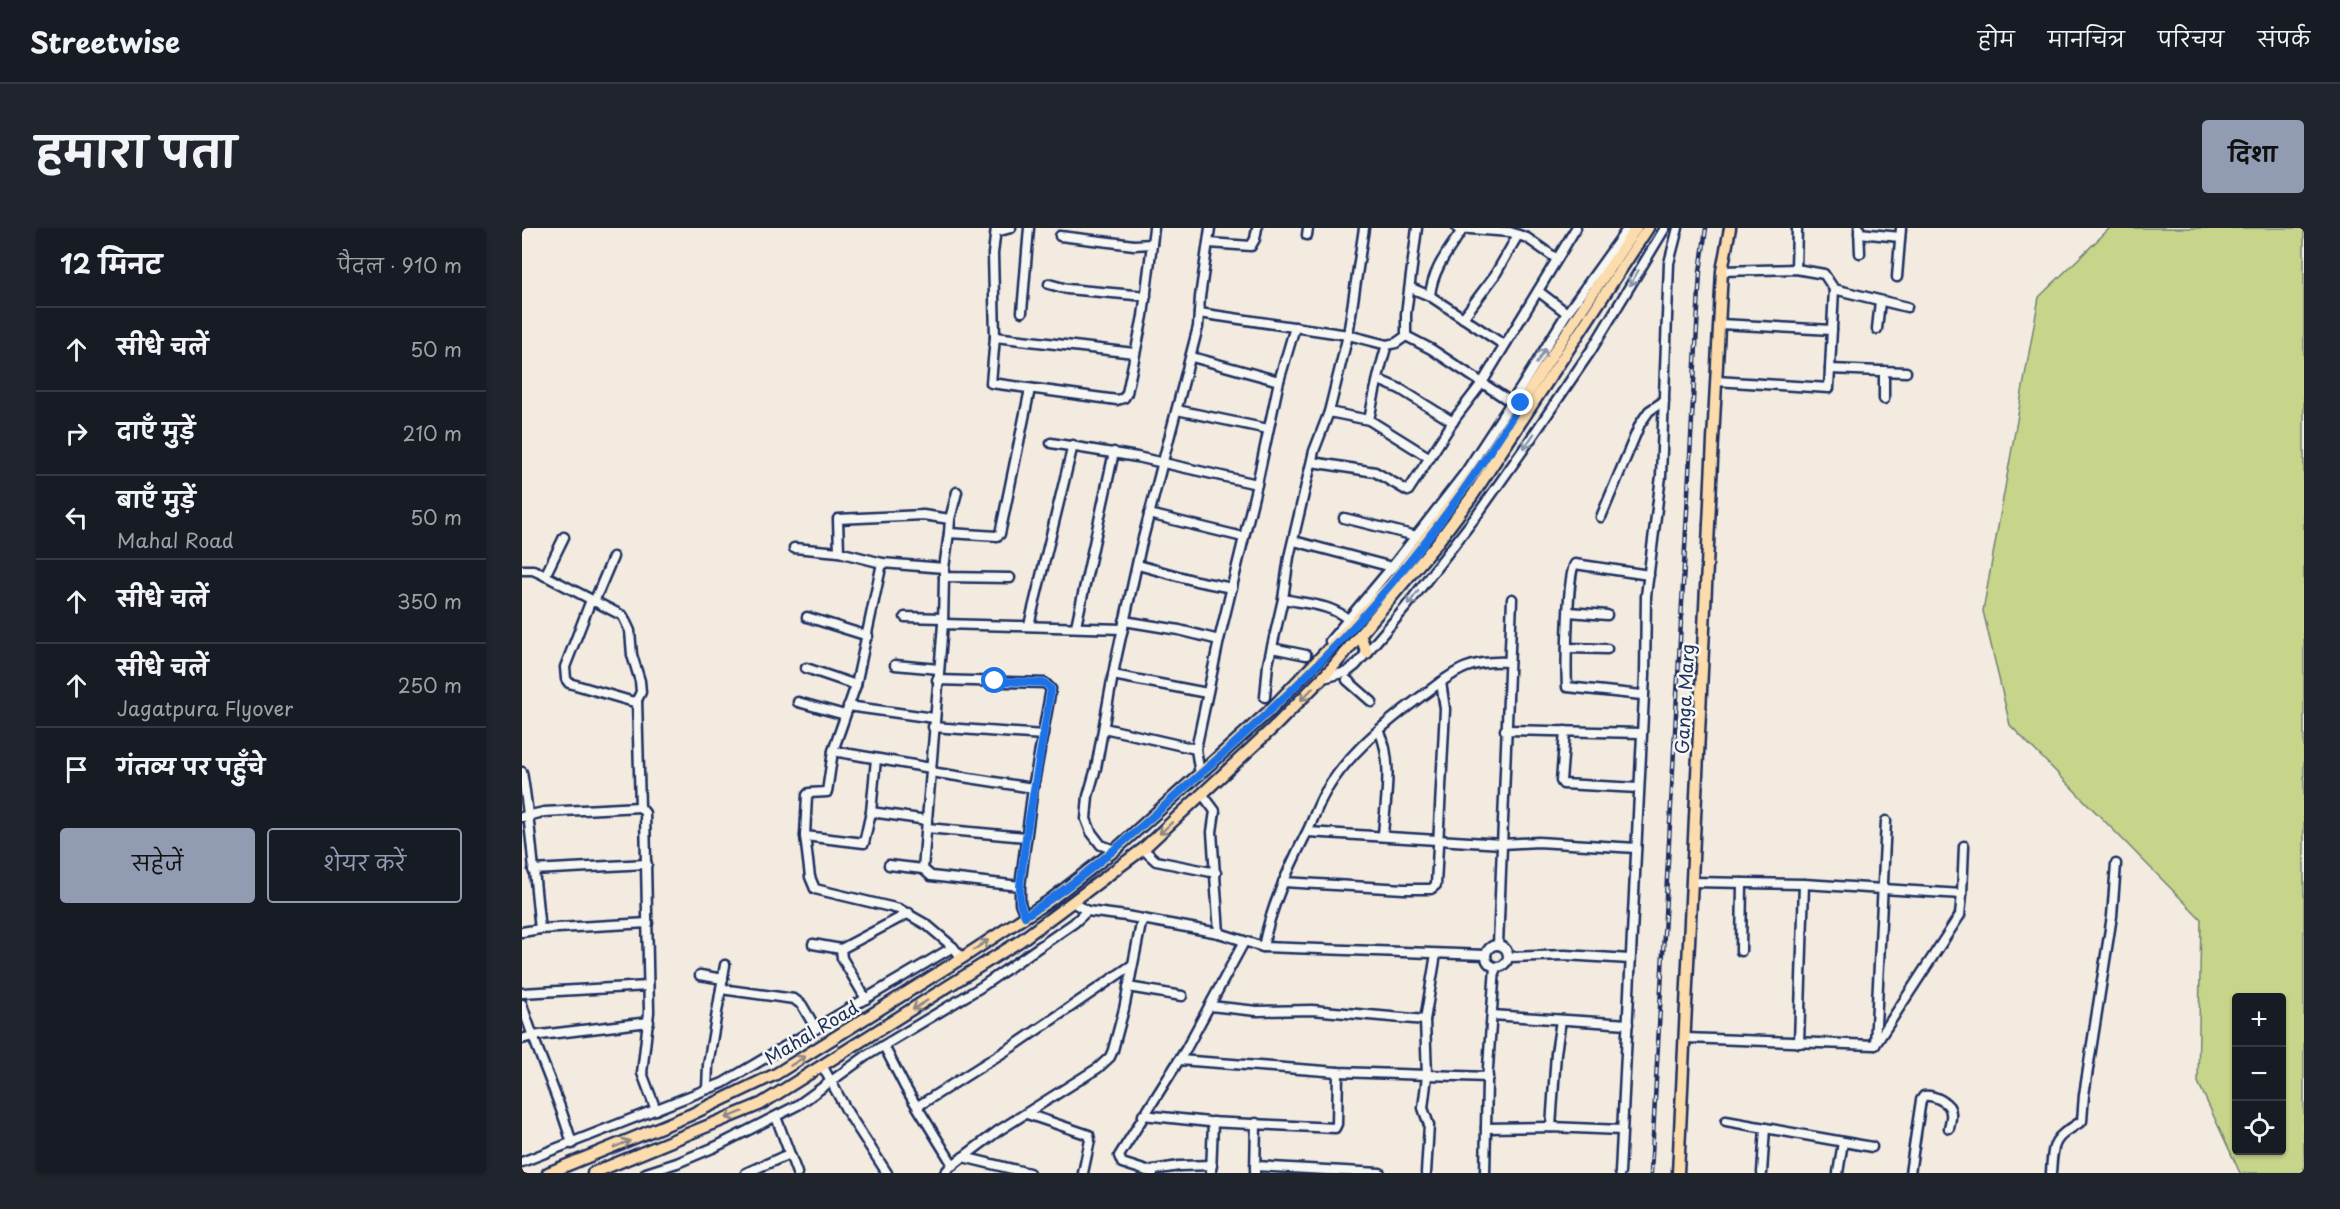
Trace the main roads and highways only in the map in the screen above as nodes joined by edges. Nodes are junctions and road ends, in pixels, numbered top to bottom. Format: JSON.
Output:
{"nodes":[{"id":1,"x":1636,"y":228,"type":"edge"},
{"id":2,"x":1648,"y":228,"type":"edge"},
{"id":3,"x":1730,"y":228,"type":"edge"},
{"id":4,"x":1393,"y":589,"type":"junction"},
{"id":5,"x":1360,"y":634,"type":"junction"},
{"id":6,"x":1367,"y":653,"type":"road end"},
{"id":7,"x":548,"y":1173,"type":"edge"},
{"id":8,"x":593,"y":1173,"type":"edge"},
{"id":9,"x":1678,"y":1173,"type":"edge"}],
"edges":[{"from":1,"to":4,"type":"main road"},
{"from":2,"to":4,"type":"main road"},
{"from":3,"to":9,"type":"main road","name":"Ganga Marg"},
{"from":4,"to":5,"type":"main road","name":"Mahal Road"},
{"from":7,"to":4,"type":"main road","name":"Mahal Road","one_way":true},
{"from":5,"to":6,"type":"main road"},
{"from":5,"to":8,"type":"main road","name":"Mahal Road","one_way":true}]}
